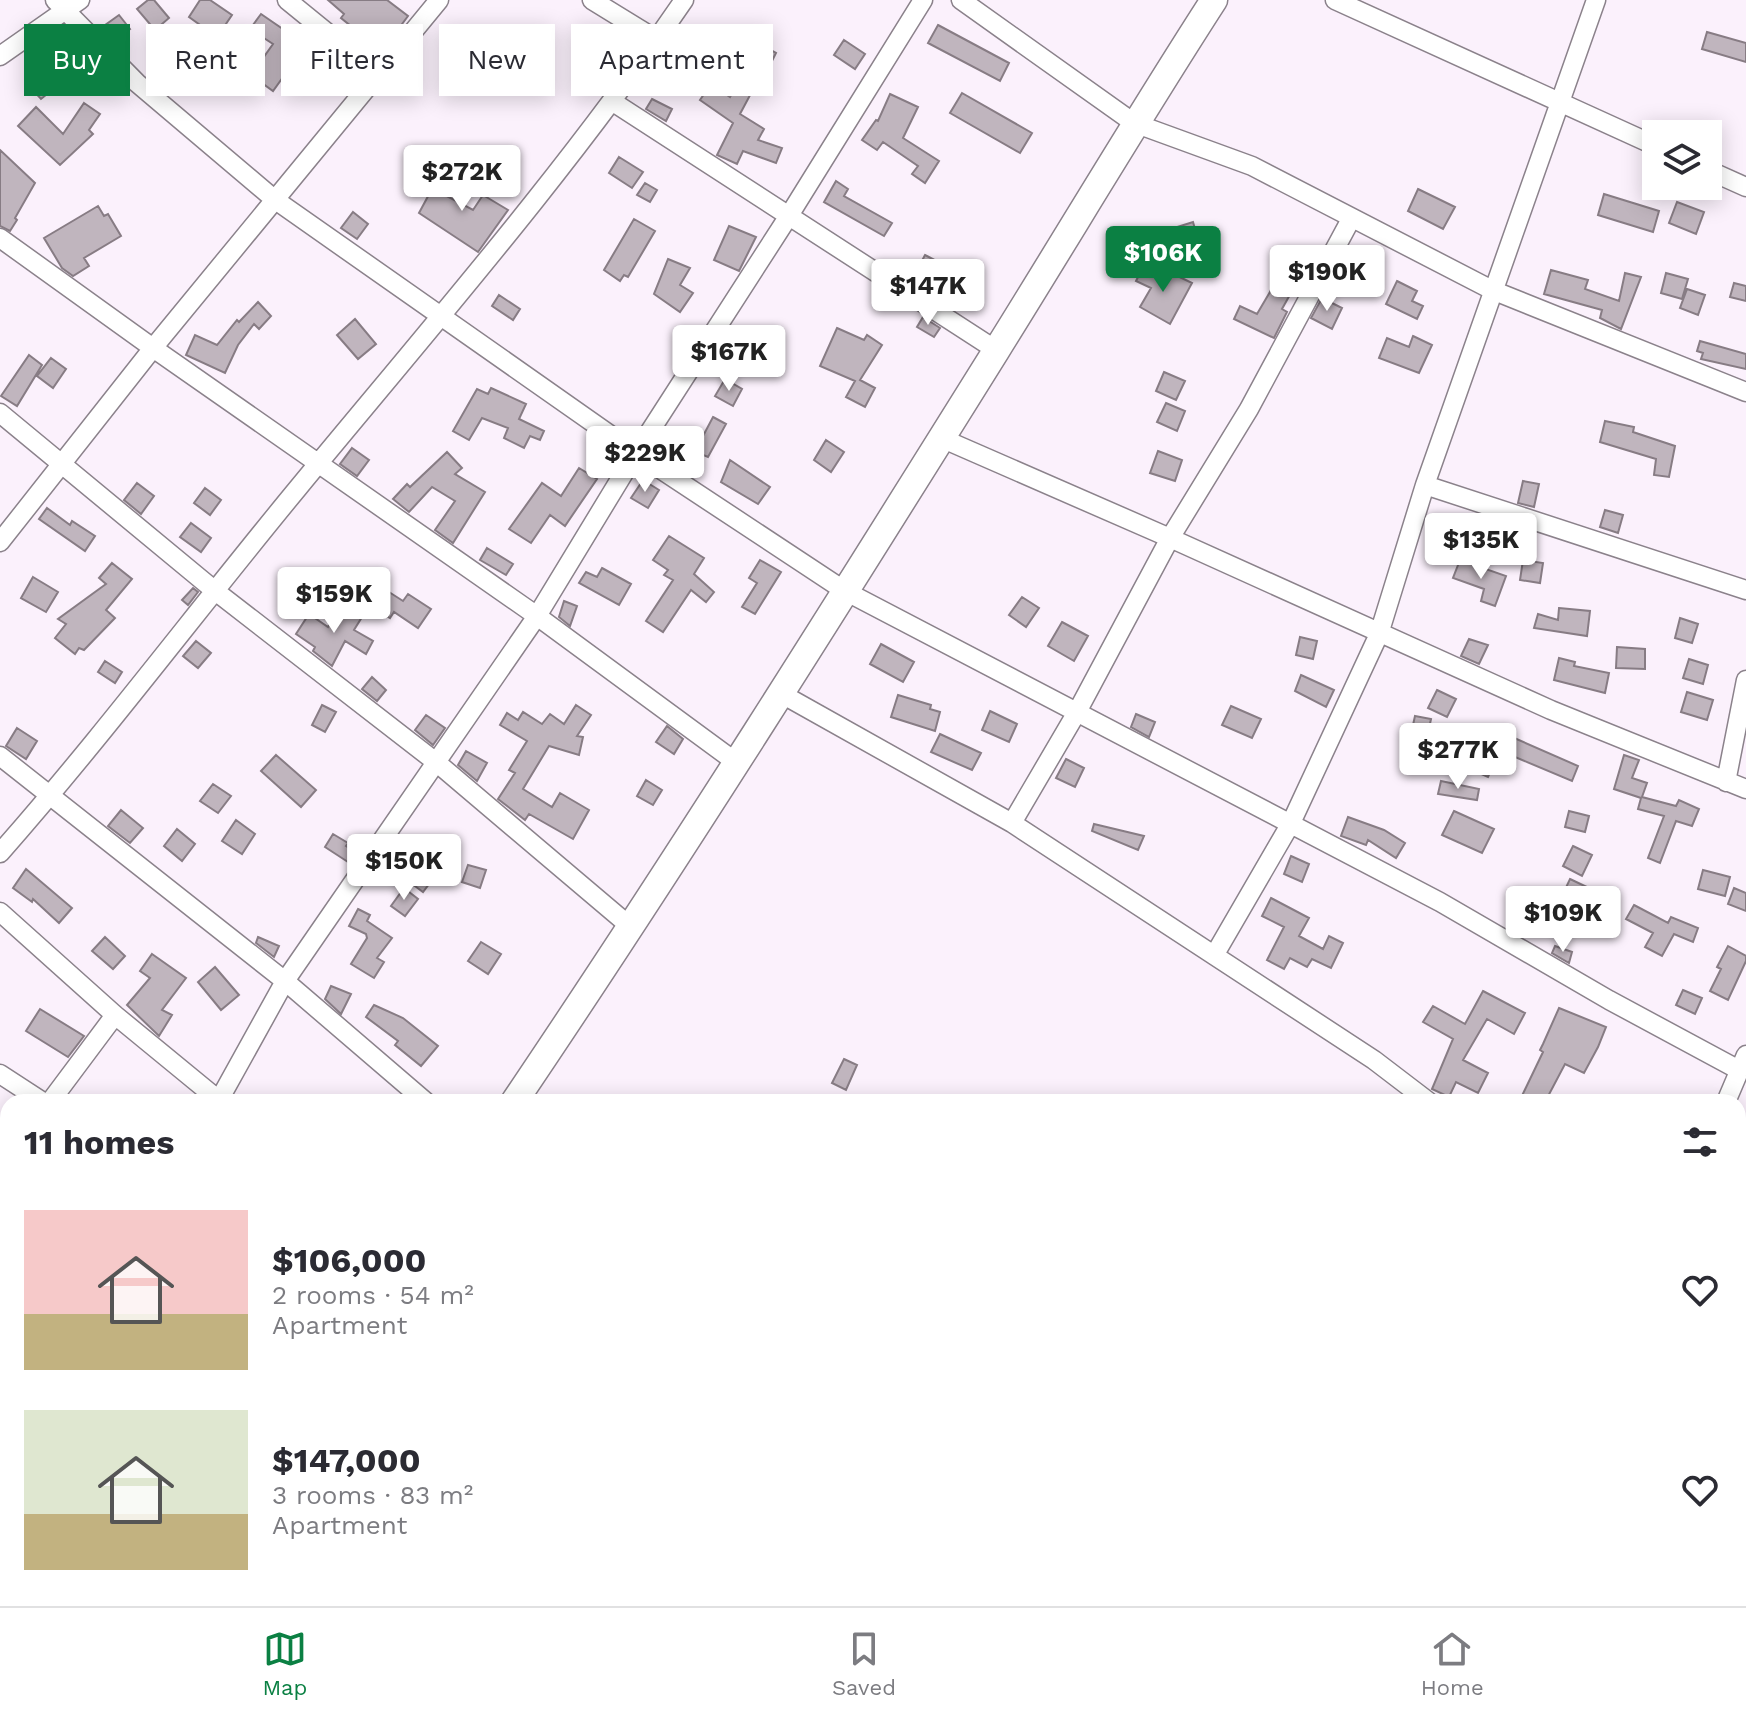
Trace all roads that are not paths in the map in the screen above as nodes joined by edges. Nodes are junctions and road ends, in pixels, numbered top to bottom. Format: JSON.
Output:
{"nodes":[{"id":1,"x":287,"y":0,"type":"edge"},
{"id":2,"x":439,"y":0,"type":"edge"},
{"id":3,"x":592,"y":0,"type":"edge"},
{"id":4,"x":684,"y":0,"type":"edge"},
{"id":5,"x":923,"y":0,"type":"edge"},
{"id":6,"x":961,"y":0,"type":"edge"},
{"id":7,"x":1214,"y":0,"type":"edge"},
{"id":8,"x":1335,"y":0,"type":"edge"},
{"id":9,"x":1596,"y":0,"type":"edge"},
{"id":10,"x":67,"y":3,"type":"edge"},
{"id":11,"x":316,"y":24,"type":"edge"},
{"id":12,"x":420,"y":24,"type":"edge"},
{"id":13,"x":631,"y":24,"type":"edge"},
{"id":14,"x":668,"y":24,"type":"edge"},
{"id":15,"x":0,"y":56,"type":"edge"},
{"id":16,"x":361,"y":96,"type":"edge"},
{"id":17,"x":617,"y":96,"type":"edge"},
{"id":18,"x":613,"y":102,"type":"junction"},
{"id":19,"x":1561,"y":104,"type":"junction"},
{"id":20,"x":1134,"y":123,"type":"junction"},
{"id":21,"x":1642,"y":140,"type":"edge"},
{"id":22,"x":1722,"y":176,"type":"edge"},
{"id":23,"x":1746,"y":187,"type":"edge"},
{"id":24,"x":274,"y":199,"type":"junction"},
{"id":25,"x":790,"y":214,"type":"junction"},
{"id":26,"x":1351,"y":219,"type":"junction"},
{"id":27,"x":0,"y":238,"type":"edge"},
{"id":28,"x":1492,"y":290,"type":"junction"},
{"id":29,"x":442,"y":315,"type":"junction"},
{"id":30,"x":153,"y":348,"type":"junction"},
{"id":31,"x":996,"y":350,"type":"junction"},
{"id":32,"x":1746,"y":392,"type":"edge"},
{"id":33,"x":0,"y":413,"type":"edge"},
{"id":34,"x":941,"y":438,"type":"junction"},
{"id":35,"x":636,"y":453,"type":"junction"},
{"id":36,"x":320,"y":462,"type":"junction"},
{"id":37,"x":61,"y":463,"type":"junction"},
{"id":38,"x":1425,"y":485,"type":"junction"},
{"id":39,"x":1170,"y":538,"type":"junction"},
{"id":40,"x":0,"y":542,"type":"edge"},
{"id":41,"x":214,"y":590,"type":"junction"},
{"id":42,"x":1746,"y":590,"type":"edge"},
{"id":43,"x":845,"y":591,"type":"junction"},
{"id":44,"x":537,"y":616,"type":"junction"},
{"id":45,"x":1379,"y":634,"type":"junction"},
{"id":46,"x":1746,"y":680,"type":"edge"},
{"id":47,"x":780,"y":693,"type":"junction"},
{"id":48,"x":1077,"y":712,"type":"junction"},
{"id":49,"x":0,"y":756,"type":"edge"},
{"id":50,"x":436,"y":762,"type":"junction"},
{"id":51,"x":737,"y":763,"type":"junction"},
{"id":52,"x":1726,"y":782,"type":"junction"},
{"id":53,"x":1746,"y":789,"type":"edge"},
{"id":54,"x":51,"y":795,"type":"junction"},
{"id":55,"x":1012,"y":823,"type":"junction"},
{"id":56,"x":1291,"y":823,"type":"junction"},
{"id":57,"x":0,"y":853,"type":"edge"},
{"id":58,"x":0,"y":912,"type":"edge"},
{"id":59,"x":632,"y":928,"type":"junction"},
{"id":60,"x":1215,"y":954,"type":"junction"},
{"id":61,"x":285,"y":981,"type":"junction"},
{"id":62,"x":115,"y":1015,"type":"junction"},
{"id":63,"x":1743,"y":1063,"type":"edge"},
{"id":64,"x":0,"y":1074,"type":"edge"},
{"id":65,"x":31,"y":1094,"type":"edge"},
{"id":66,"x":56,"y":1094,"type":"edge"},
{"id":67,"x":211,"y":1094,"type":"edge"},
{"id":68,"x":224,"y":1094,"type":"edge"},
{"id":69,"x":417,"y":1094,"type":"edge"},
{"id":70,"x":519,"y":1094,"type":"edge"},
{"id":71,"x":1419,"y":1094,"type":"edge"},
{"id":72,"x":1729,"y":1094,"type":"edge"}],
"edges":[{"from":1,"to":11,"type":"street"},
{"from":2,"to":12,"type":"street"},
{"from":3,"to":13,"type":"street"},
{"from":4,"to":14,"type":"street"},
{"from":5,"to":25,"type":"street"},
{"from":6,"to":20,"type":"street"},
{"from":7,"to":20,"type":"main road"},
{"from":8,"to":19,"type":"street"},
{"from":9,"to":19,"type":"street"},
{"from":10,"to":15,"type":"street"},
{"from":10,"to":24,"type":"street"},
{"from":16,"to":24,"type":"street"},
{"from":17,"to":18,"type":"street"},
{"from":18,"to":25,"type":"street"},
{"from":18,"to":29,"type":"street"},
{"from":19,"to":21,"type":"street"},
{"from":19,"to":28,"type":"street"},
{"from":20,"to":26,"type":"street"},
{"from":20,"to":31,"type":"main road"},
{"from":22,"to":23,"type":"street"},
{"from":24,"to":29,"type":"street"},
{"from":24,"to":30,"type":"street"},
{"from":25,"to":31,"type":"street"},
{"from":25,"to":35,"type":"street"},
{"from":26,"to":28,"type":"street"},
{"from":26,"to":39,"type":"street"},
{"from":27,"to":30,"type":"street"},
{"from":28,"to":32,"type":"street"},
{"from":28,"to":38,"type":"street"},
{"from":29,"to":35,"type":"street"},
{"from":29,"to":36,"type":"street"},
{"from":30,"to":36,"type":"street"},
{"from":30,"to":37,"type":"street"},
{"from":31,"to":34,"type":"main road"},
{"from":33,"to":37,"type":"street"},
{"from":34,"to":39,"type":"street"},
{"from":34,"to":43,"type":"main road"},
{"from":35,"to":43,"type":"street"},
{"from":35,"to":44,"type":"street"},
{"from":36,"to":41,"type":"street"},
{"from":36,"to":44,"type":"street"},
{"from":37,"to":40,"type":"street"},
{"from":37,"to":41,"type":"street"},
{"from":38,"to":42,"type":"street"},
{"from":38,"to":45,"type":"street"},
{"from":39,"to":45,"type":"street"},
{"from":39,"to":48,"type":"street"},
{"from":41,"to":50,"type":"street"},
{"from":41,"to":54,"type":"street"},
{"from":43,"to":47,"type":"main road"},
{"from":43,"to":48,"type":"street"},
{"from":44,"to":50,"type":"street"},
{"from":44,"to":51,"type":"street"},
{"from":45,"to":52,"type":"street"},
{"from":45,"to":56,"type":"street"},
{"from":46,"to":52,"type":"street"},
{"from":47,"to":51,"type":"main road"},
{"from":47,"to":55,"type":"street"},
{"from":48,"to":55,"type":"street"},
{"from":48,"to":56,"type":"street"},
{"from":49,"to":54,"type":"street"},
{"from":50,"to":59,"type":"street"},
{"from":50,"to":61,"type":"street"},
{"from":51,"to":59,"type":"main road"},
{"from":52,"to":53,"type":"street"},
{"from":54,"to":57,"type":"street"},
{"from":54,"to":61,"type":"street"},
{"from":55,"to":60,"type":"street"},
{"from":56,"to":60,"type":"street"},
{"from":56,"to":63,"type":"street"},
{"from":58,"to":62,"type":"street"},
{"from":59,"to":70,"type":"main road"},
{"from":60,"to":71,"type":"street"},
{"from":61,"to":68,"type":"street"},
{"from":61,"to":69,"type":"street"},
{"from":62,"to":66,"type":"street"},
{"from":62,"to":67,"type":"street"},
{"from":63,"to":72,"type":"street"},
{"from":64,"to":65,"type":"street"}]}
